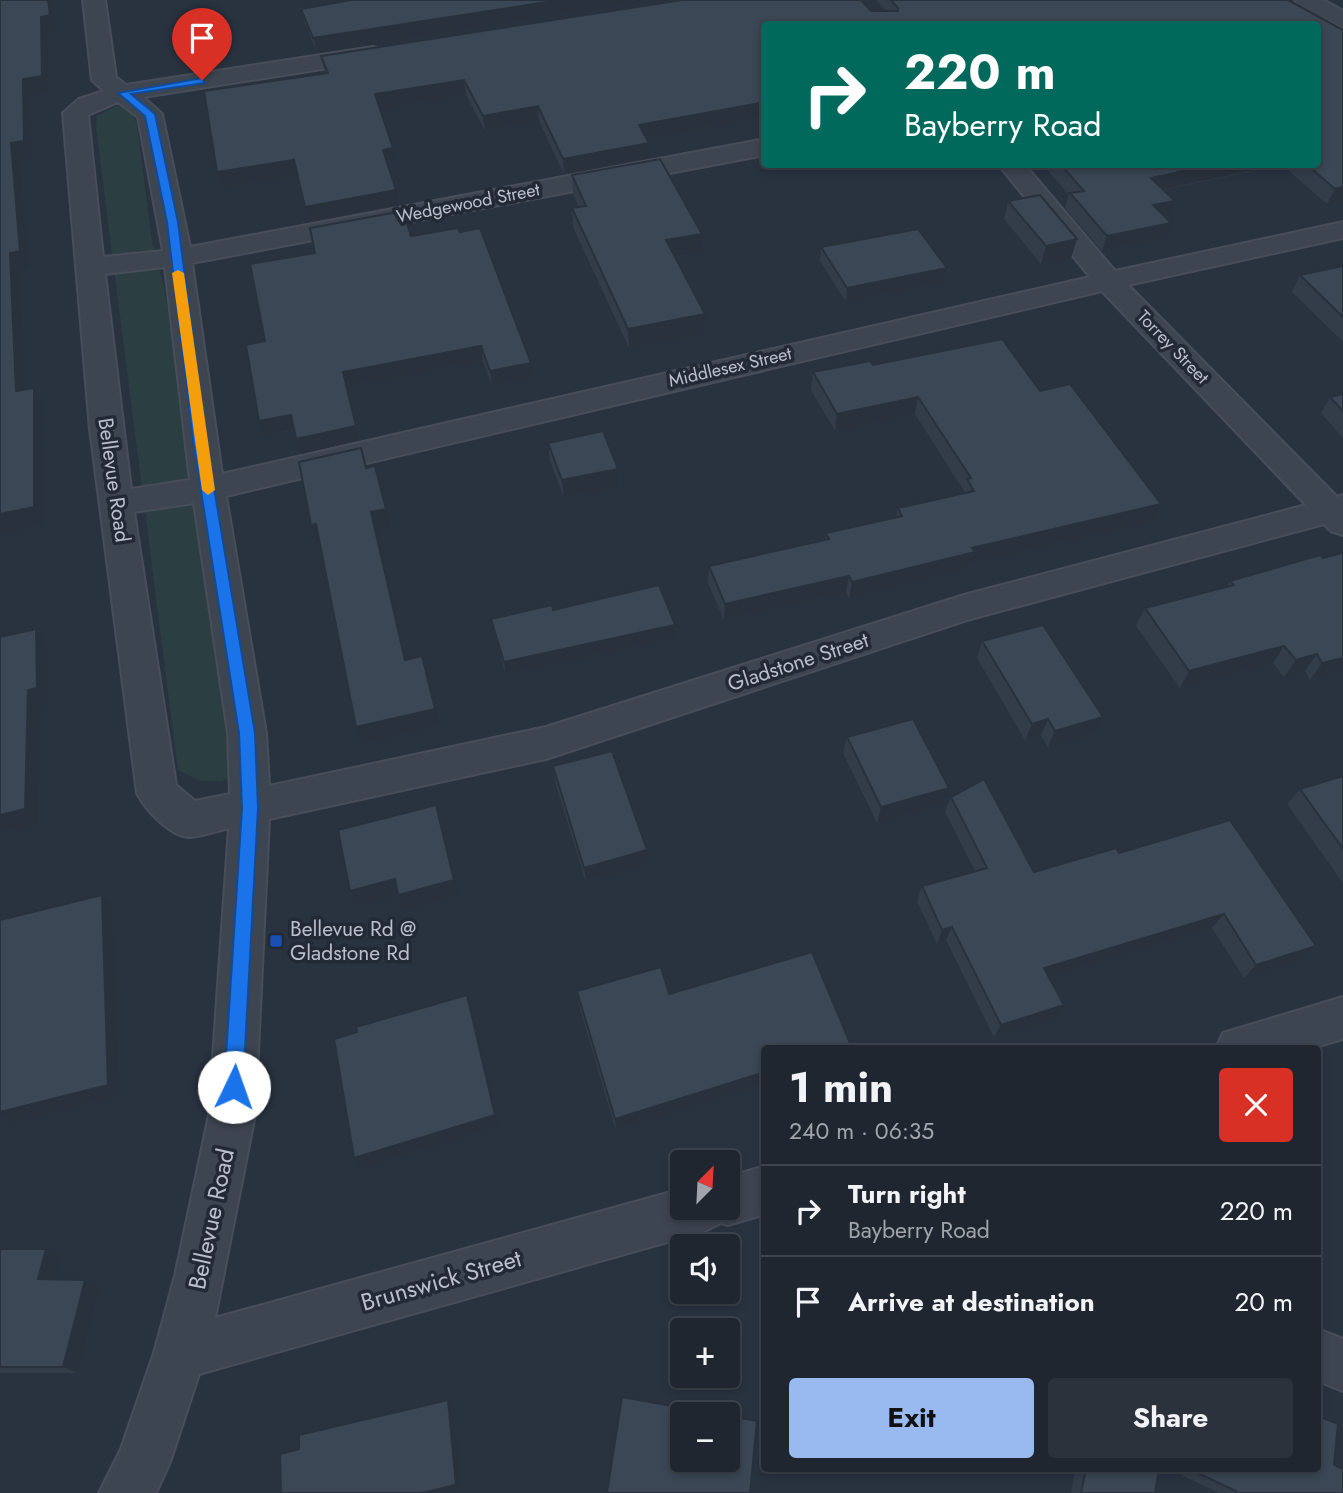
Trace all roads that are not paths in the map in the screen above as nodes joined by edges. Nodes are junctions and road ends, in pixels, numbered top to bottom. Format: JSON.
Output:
{"nodes":[{"id":1,"x":94,"y":0,"type":"edge"},
{"id":2,"x":1306,"y":0,"type":"edge"},
{"id":3,"x":1339,"y":31,"type":"edge"},
{"id":4,"x":399,"y":50,"type":"edge"},
{"id":5,"x":122,"y":93,"type":"junction"},
{"id":6,"x":761,"y":148,"type":"edge"},
{"id":7,"x":1013,"y":168,"type":"edge"},
{"id":8,"x":1343,"y":230,"type":"edge"},
{"id":9,"x":176,"y":258,"type":"junction"},
{"id":10,"x":88,"y":267,"type":"junction"},
{"id":11,"x":1108,"y":281,"type":"junction"},
{"id":12,"x":208,"y":489,"type":"junction"},
{"id":13,"x":117,"y":503,"type":"junction"},
{"id":14,"x":1339,"y":513,"type":"edge"},
{"id":15,"x":250,"y":808,"type":"junction"},
{"id":16,"x":1343,"y":1018,"type":"edge"},
{"id":17,"x":1249,"y":1045,"type":"edge"},
{"id":18,"x":761,"y":1191,"type":"edge"},
{"id":19,"x":740,"y":1197,"type":"edge"},
{"id":20,"x":670,"y":1217,"type":"edge"},
{"id":21,"x":180,"y":1353,"type":"junction"},
{"id":22,"x":1321,"y":1356,"type":"edge"},
{"id":23,"x":1343,"y":1365,"type":"edge"},
{"id":24,"x":126,"y":1493,"type":"edge"}],
"edges":[{"from":1,"to":5,"type":"street","name":"Bellevue Road"},
{"from":2,"to":3,"type":"street"},
{"from":4,"to":5,"type":"street"},
{"from":5,"to":9,"type":"street","name":"Bellevue Road"},
{"from":5,"to":10,"type":"street","name":"Bellevue Road"},
{"from":6,"to":9,"type":"street","name":"Wedgewood Street"},
{"from":7,"to":11,"type":"street","name":"Torrey Street"},
{"from":8,"to":11,"type":"street","name":"Middlesex Street"},
{"from":9,"to":10,"type":"street","name":"Wedgewood Street"},
{"from":9,"to":12,"type":"street","name":"Bellevue Road"},
{"from":10,"to":13,"type":"street","name":"Bellevue Road"},
{"from":11,"to":12,"type":"street","name":"Middlesex Street"},
{"from":11,"to":14,"type":"street","name":"Torrey Street"},
{"from":12,"to":13,"type":"street","name":"Middlesex Street"},
{"from":12,"to":15,"type":"street","name":"Bellevue Road"},
{"from":13,"to":15,"type":"street","name":"Bellevue Road"},
{"from":14,"to":15,"type":"street","name":"Gladstone Street"},
{"from":15,"to":21,"type":"street","name":"Bellevue Road"},
{"from":16,"to":17,"type":"street"},
{"from":18,"to":19,"type":"street"},
{"from":20,"to":21,"type":"street","name":"Brunswick Street"},
{"from":21,"to":24,"type":"street","name":"Bellevue Road"},
{"from":22,"to":23,"type":"street"}]}
